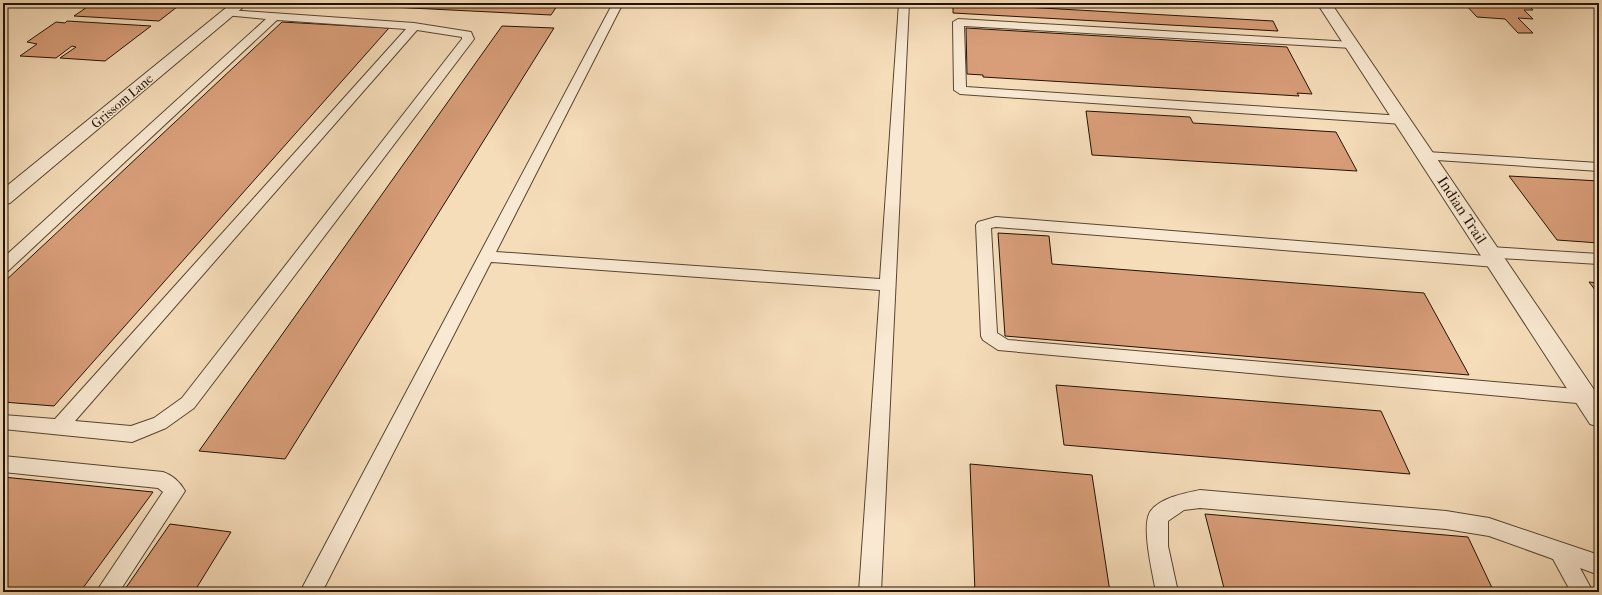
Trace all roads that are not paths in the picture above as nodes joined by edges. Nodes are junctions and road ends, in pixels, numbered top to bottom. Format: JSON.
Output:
{"nodes":[{"id":1,"x":618,"y":3,"type":"edge"},
{"id":2,"x":904,"y":3,"type":"edge"},
{"id":3,"x":1324,"y":3,"type":"edge"},
{"id":4,"x":235,"y":8,"type":"edge"},
{"id":5,"x":275,"y":16,"type":"junction"},
{"id":6,"x":414,"y":26,"type":"junction"},
{"id":7,"x":1352,"y":45,"type":"junction"},
{"id":8,"x":1403,"y":120,"type":"junction"},
{"id":9,"x":1427,"y":156,"type":"junction"},
{"id":10,"x":1599,"y":166,"type":"edge"},
{"id":11,"x":3,"y":199,"type":"edge"},
{"id":12,"x":486,"y":256,"type":"junction"},
{"id":13,"x":1493,"y":257,"type":"junction"},
{"id":14,"x":1599,"y":259,"type":"edge"},
{"id":15,"x":3,"y":267,"type":"edge"},
{"id":16,"x":887,"y":285,"type":"junction"},
{"id":17,"x":1592,"y":397,"type":"edge"},
{"id":18,"x":1599,"y":417,"type":"edge"},
{"id":19,"x":3,"y":422,"type":"edge"},
{"id":20,"x":59,"y":427,"type":"junction"},
{"id":21,"x":3,"y":464,"type":"edge"},
{"id":22,"x":1560,"y":551,"type":"junction"},
{"id":23,"x":1599,"y":565,"type":"edge"},
{"id":24,"x":107,"y":592,"type":"edge"},
{"id":25,"x":310,"y":592,"type":"edge"},
{"id":26,"x":870,"y":592,"type":"edge"},
{"id":27,"x":1167,"y":592,"type":"edge"},
{"id":28,"x":1582,"y":592,"type":"edge"}],
"edges":[{"from":1,"to":12,"type":"lane"},
{"from":2,"to":16,"type":"lane"},
{"from":3,"to":7,"type":"street","name":"Indian Trail"},
{"from":4,"to":5,"type":"lane"},
{"from":4,"to":11,"type":"street","name":"Grissom Lane"},
{"from":5,"to":6,"type":"lane"},
{"from":5,"to":15,"type":"lane"},
{"from":6,"to":20,"type":"lane"},
{"from":6,"to":20,"type":"lane"},
{"from":7,"to":8,"type":"street","name":"Indian Trail"},
{"from":7,"to":8,"type":"lane"},
{"from":8,"to":9,"type":"street","name":"Indian Trail"},
{"from":9,"to":10,"type":"lane"},
{"from":9,"to":13,"type":"street","name":"Indian Trail"},
{"from":12,"to":16,"type":"lane"},
{"from":12,"to":25,"type":"lane"},
{"from":13,"to":14,"type":"lane"},
{"from":13,"to":17,"type":"street","name":"Indian Trail"},
{"from":13,"to":17,"type":"lane"},
{"from":16,"to":26,"type":"lane"},
{"from":17,"to":18,"type":"street","name":"Indian Trail"},
{"from":19,"to":20,"type":"lane"},
{"from":21,"to":24,"type":"lane"},
{"from":22,"to":23,"type":"lane"},
{"from":22,"to":27,"type":"lane"},
{"from":22,"to":28,"type":"lane"}]}
